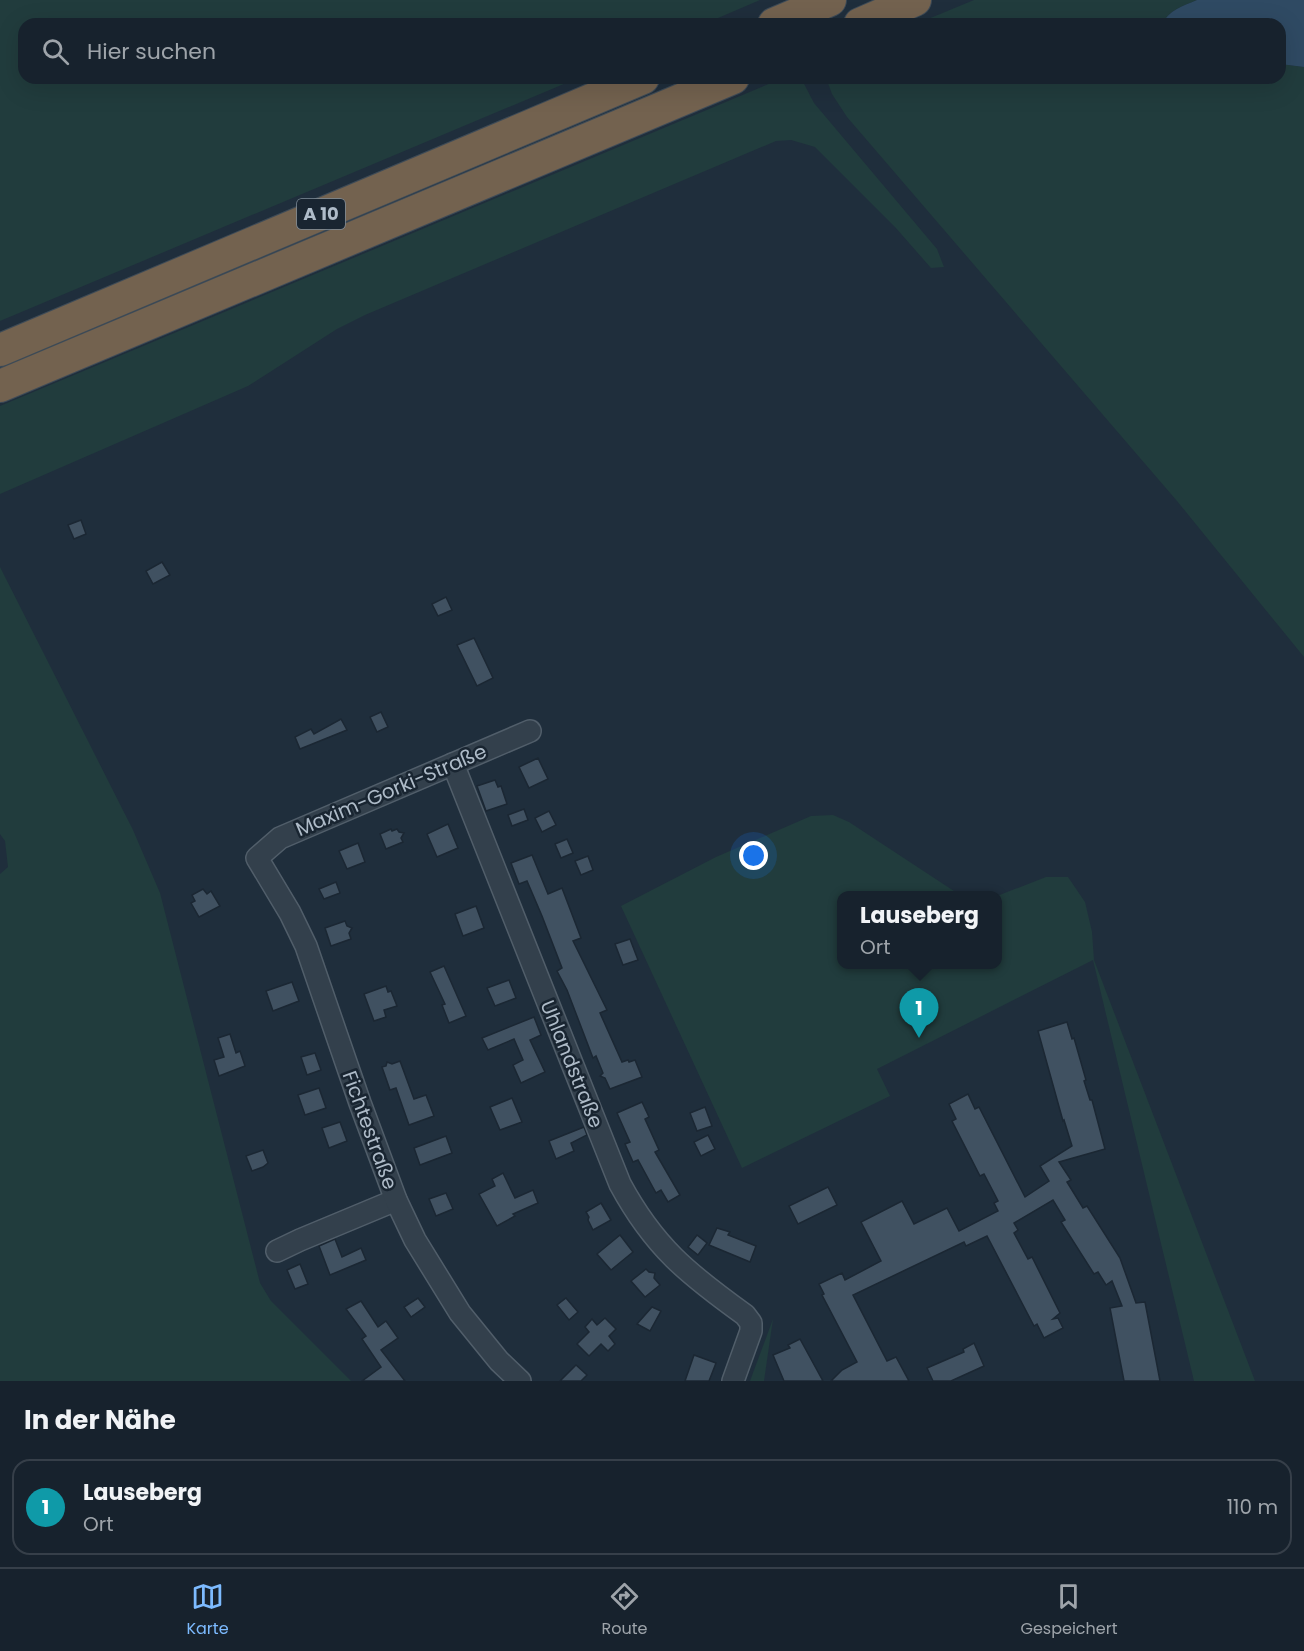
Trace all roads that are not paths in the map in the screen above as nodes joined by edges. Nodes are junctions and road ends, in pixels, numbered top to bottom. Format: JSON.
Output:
{"nodes":[{"id":1,"x":830,"y":0,"type":"edge"},
{"id":2,"x":915,"y":0,"type":"edge"},
{"id":3,"x":788,"y":18,"type":"edge"},
{"id":4,"x":874,"y":18,"type":"edge"},
{"id":5,"x":629,"y":84,"type":"edge"},
{"id":6,"x":719,"y":84,"type":"edge"},
{"id":7,"x":0,"y":350,"type":"edge"},
{"id":8,"x":0,"y":386,"type":"edge"},
{"id":9,"x":530,"y":731,"type":"dead end"},
{"id":10,"x":453,"y":764,"type":"junction"},
{"id":11,"x":257,"y":858,"type":"joint"},
{"id":12,"x":396,"y":1200,"type":"junction"},
{"id":13,"x":277,"y":1251,"type":"dead end"},
{"id":14,"x":520,"y":1381,"type":"edge"},
{"id":15,"x":732,"y":1381,"type":"edge"}],
"edges":[{"from":1,"to":3,"type":"highway"},
{"from":2,"to":4,"type":"highway"},
{"from":5,"to":7,"type":"highway","number":"A 10"},
{"from":6,"to":8,"type":"highway","number":"A 10"},
{"from":9,"to":10,"type":"street","name":"Maxim-Gorki-Straße"},
{"from":10,"to":11,"type":"street","name":"Maxim-Gorki-Straße"},
{"from":10,"to":15,"type":"street","name":"Uhlandstraße"},
{"from":11,"to":12,"type":"street","name":"Fichtestraße"},
{"from":12,"to":13,"type":"street"},
{"from":12,"to":14,"type":"street","name":"Fichtestraße"}]}
